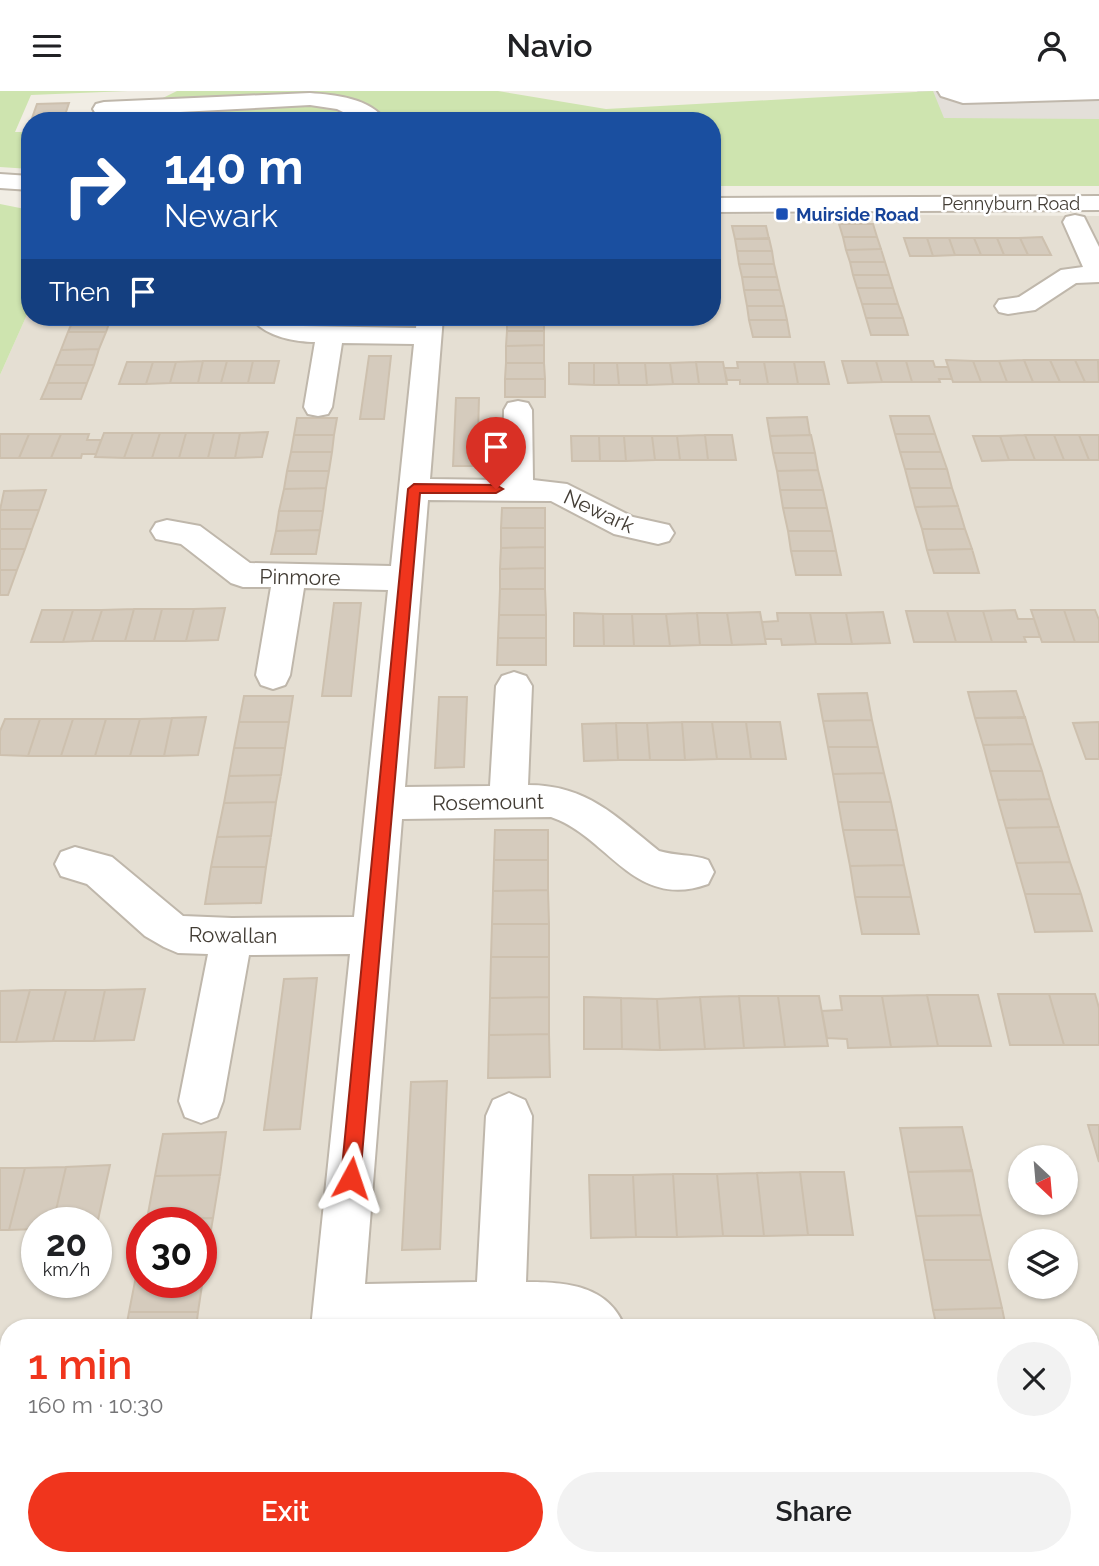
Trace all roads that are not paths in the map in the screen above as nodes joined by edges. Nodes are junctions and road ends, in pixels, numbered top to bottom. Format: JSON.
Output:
{"nodes":[{"id":1,"x":948,"y":91,"type":"edge"},
{"id":2,"x":1099,"y":93,"type":"edge"},
{"id":3,"x":104,"y":109,"type":"dead end"},
{"id":4,"x":362,"y":112,"type":"edge"},
{"id":5,"x":0,"y":181,"type":"edge"},
{"id":6,"x":21,"y":182,"type":"edge"},
{"id":7,"x":1099,"y":203,"type":"edge"},
{"id":8,"x":721,"y":205,"type":"edge"},
{"id":9,"x":1075,"y":222,"type":"dead end"},
{"id":10,"x":1099,"y":274,"type":"edge"},
{"id":11,"x":1008,"y":306,"type":"dead end"},
{"id":12,"x":281,"y":326,"type":"edge"},
{"id":13,"x":429,"y":326,"type":"edge"},
{"id":14,"x":330,"y":335,"type":"junction"},
{"id":15,"x":318,"y":407,"type":"dead end"},
{"id":16,"x":518,"y":410,"type":"dead end"},
{"id":17,"x":414,"y":489,"type":"junction"},
{"id":18,"x":518,"y":489,"type":"junction"},
{"id":19,"x":167,"y":531,"type":"dead end"},
{"id":20,"x":658,"y":533,"type":"dead end"},
{"id":21,"x":289,"y":577,"type":"junction"},
{"id":22,"x":406,"y":578,"type":"junction"},
{"id":23,"x":273,"y":675,"type":"dead end"},
{"id":24,"x":514,"y":686,"type":"dead end"},
{"id":25,"x":508,"y":802,"type":"junction"},
{"id":26,"x":385,"y":803,"type":"junction"},
{"id":27,"x":75,"y":864,"type":"dead end"},
{"id":28,"x":694,"y":872,"type":"dead end"},
{"id":29,"x":373,"y":935,"type":"junction"},
{"id":30,"x":232,"y":937,"type":"junction"},
{"id":31,"x":201,"y":1101,"type":"dead end"},
{"id":32,"x":509,"y":1117,"type":"dead end"},
{"id":33,"x":500,"y":1306,"type":"junction"},
{"id":34,"x":337,"y":1319,"type":"edge"},
{"id":35,"x":339,"y":1319,"type":"edge"},
{"id":36,"x":589,"y":1319,"type":"edge"}],
"edges":[{"from":1,"to":2,"type":"street"},
{"from":3,"to":4,"type":"street"},
{"from":5,"to":6,"type":"street"},
{"from":7,"to":8,"type":"street","name":"Pennyburn Road"},
{"from":9,"to":10,"type":"street"},
{"from":10,"to":11,"type":"street"},
{"from":12,"to":14,"type":"street"},
{"from":13,"to":14,"type":"street"},
{"from":13,"to":17,"type":"street"},
{"from":14,"to":15,"type":"street"},
{"from":16,"to":18,"type":"street"},
{"from":17,"to":18,"type":"street","name":"Newark"},
{"from":17,"to":22,"type":"street"},
{"from":18,"to":20,"type":"street","name":"Newark"},
{"from":19,"to":21,"type":"street","name":"Pinmore"},
{"from":21,"to":22,"type":"street","name":"Pinmore"},
{"from":21,"to":23,"type":"street"},
{"from":22,"to":26,"type":"street"},
{"from":24,"to":25,"type":"street"},
{"from":25,"to":26,"type":"street","name":"Rosemount"},
{"from":25,"to":28,"type":"street","name":"Rosemount"},
{"from":26,"to":29,"type":"street"},
{"from":27,"to":30,"type":"street","name":"Rowallan"},
{"from":29,"to":30,"type":"street","name":"Rowallan"},
{"from":29,"to":34,"type":"street"},
{"from":30,"to":31,"type":"street"},
{"from":32,"to":33,"type":"street"},
{"from":33,"to":35,"type":"street"},
{"from":33,"to":36,"type":"street"}]}
